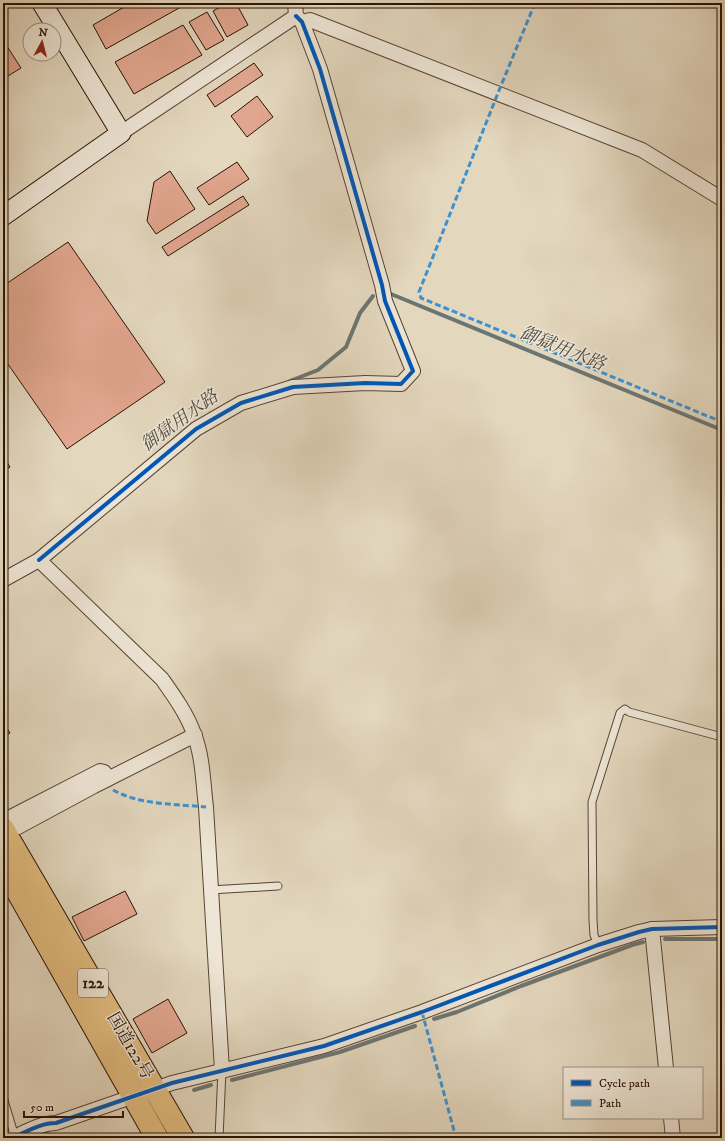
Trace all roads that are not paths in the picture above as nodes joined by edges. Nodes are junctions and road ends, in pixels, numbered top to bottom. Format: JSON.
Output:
{"nodes":[{"id":1,"x":42,"y":3,"type":"edge"},
{"id":2,"x":297,"y":14,"type":"edge"},
{"id":3,"x":121,"y":133,"type":"junction"},
{"id":4,"x":722,"y":200,"type":"edge"},
{"id":5,"x":3,"y":216,"type":"edge"},
{"id":6,"x":39,"y":560,"type":"junction"},
{"id":7,"x":3,"y":580,"type":"edge"},
{"id":8,"x":195,"y":734,"type":"junction"},
{"id":9,"x":722,"y":737,"type":"edge"},
{"id":10,"x":108,"y":779,"type":"junction"},
{"id":11,"x":3,"y":821,"type":"edge"},
{"id":12,"x":11,"y":828,"type":"edge"},
{"id":13,"x":3,"y":866,"type":"edge"},
{"id":14,"x":278,"y":886,"type":"dead end"},
{"id":15,"x":210,"y":890,"type":"junction"},
{"id":16,"x":722,"y":927,"type":"edge"},
{"id":17,"x":652,"y":929,"type":"junction"},
{"id":18,"x":598,"y":945,"type":"junction"},
{"id":19,"x":666,"y":1067,"type":"edge"},
{"id":20,"x":222,"y":1070,"type":"junction"},
{"id":21,"x":154,"y":1088,"type":"junction"},
{"id":22,"x":133,"y":1096,"type":"junction"},
{"id":23,"x":3,"y":1098,"type":"edge"},
{"id":24,"x":671,"y":1119,"type":"edge"},
{"id":25,"x":13,"y":1138,"type":"edge"},
{"id":26,"x":157,"y":1138,"type":"edge"},
{"id":27,"x":183,"y":1138,"type":"edge"},
{"id":28,"x":219,"y":1138,"type":"edge"},
{"id":29,"x":673,"y":1138,"type":"edge"}],
"edges":[{"from":1,"to":3,"type":"street"},
{"from":2,"to":3,"type":"street"},
{"from":2,"to":4,"type":"street"},
{"from":2,"to":6,"type":"street"},
{"from":3,"to":5,"type":"street"},
{"from":6,"to":7,"type":"street"},
{"from":6,"to":8,"type":"street"},
{"from":8,"to":10,"type":"street"},
{"from":8,"to":15,"type":"street"},
{"from":9,"to":18,"type":"lane"},
{"from":10,"to":11,"type":"street"},
{"from":10,"to":12,"type":"street"},
{"from":12,"to":21,"type":"highway","name":"国道122号","number":"122"},
{"from":13,"to":22,"type":"highway","name":"国道122号","number":"122"},
{"from":14,"to":15,"type":"lane"},
{"from":15,"to":20,"type":"street"},
{"from":16,"to":17,"type":"street"},
{"from":17,"to":18,"type":"street"},
{"from":17,"to":19,"type":"street"},
{"from":18,"to":20,"type":"street"},
{"from":20,"to":21,"type":"street"},
{"from":20,"to":28,"type":"lane"},
{"from":21,"to":22,"type":"street"},
{"from":21,"to":27,"type":"highway","name":"国道122号","number":"122"},
{"from":22,"to":25,"type":"street"},
{"from":22,"to":26,"type":"highway","name":"国道122号","number":"122"},
{"from":23,"to":25,"type":"lane"},
{"from":24,"to":29,"type":"street"}]}
